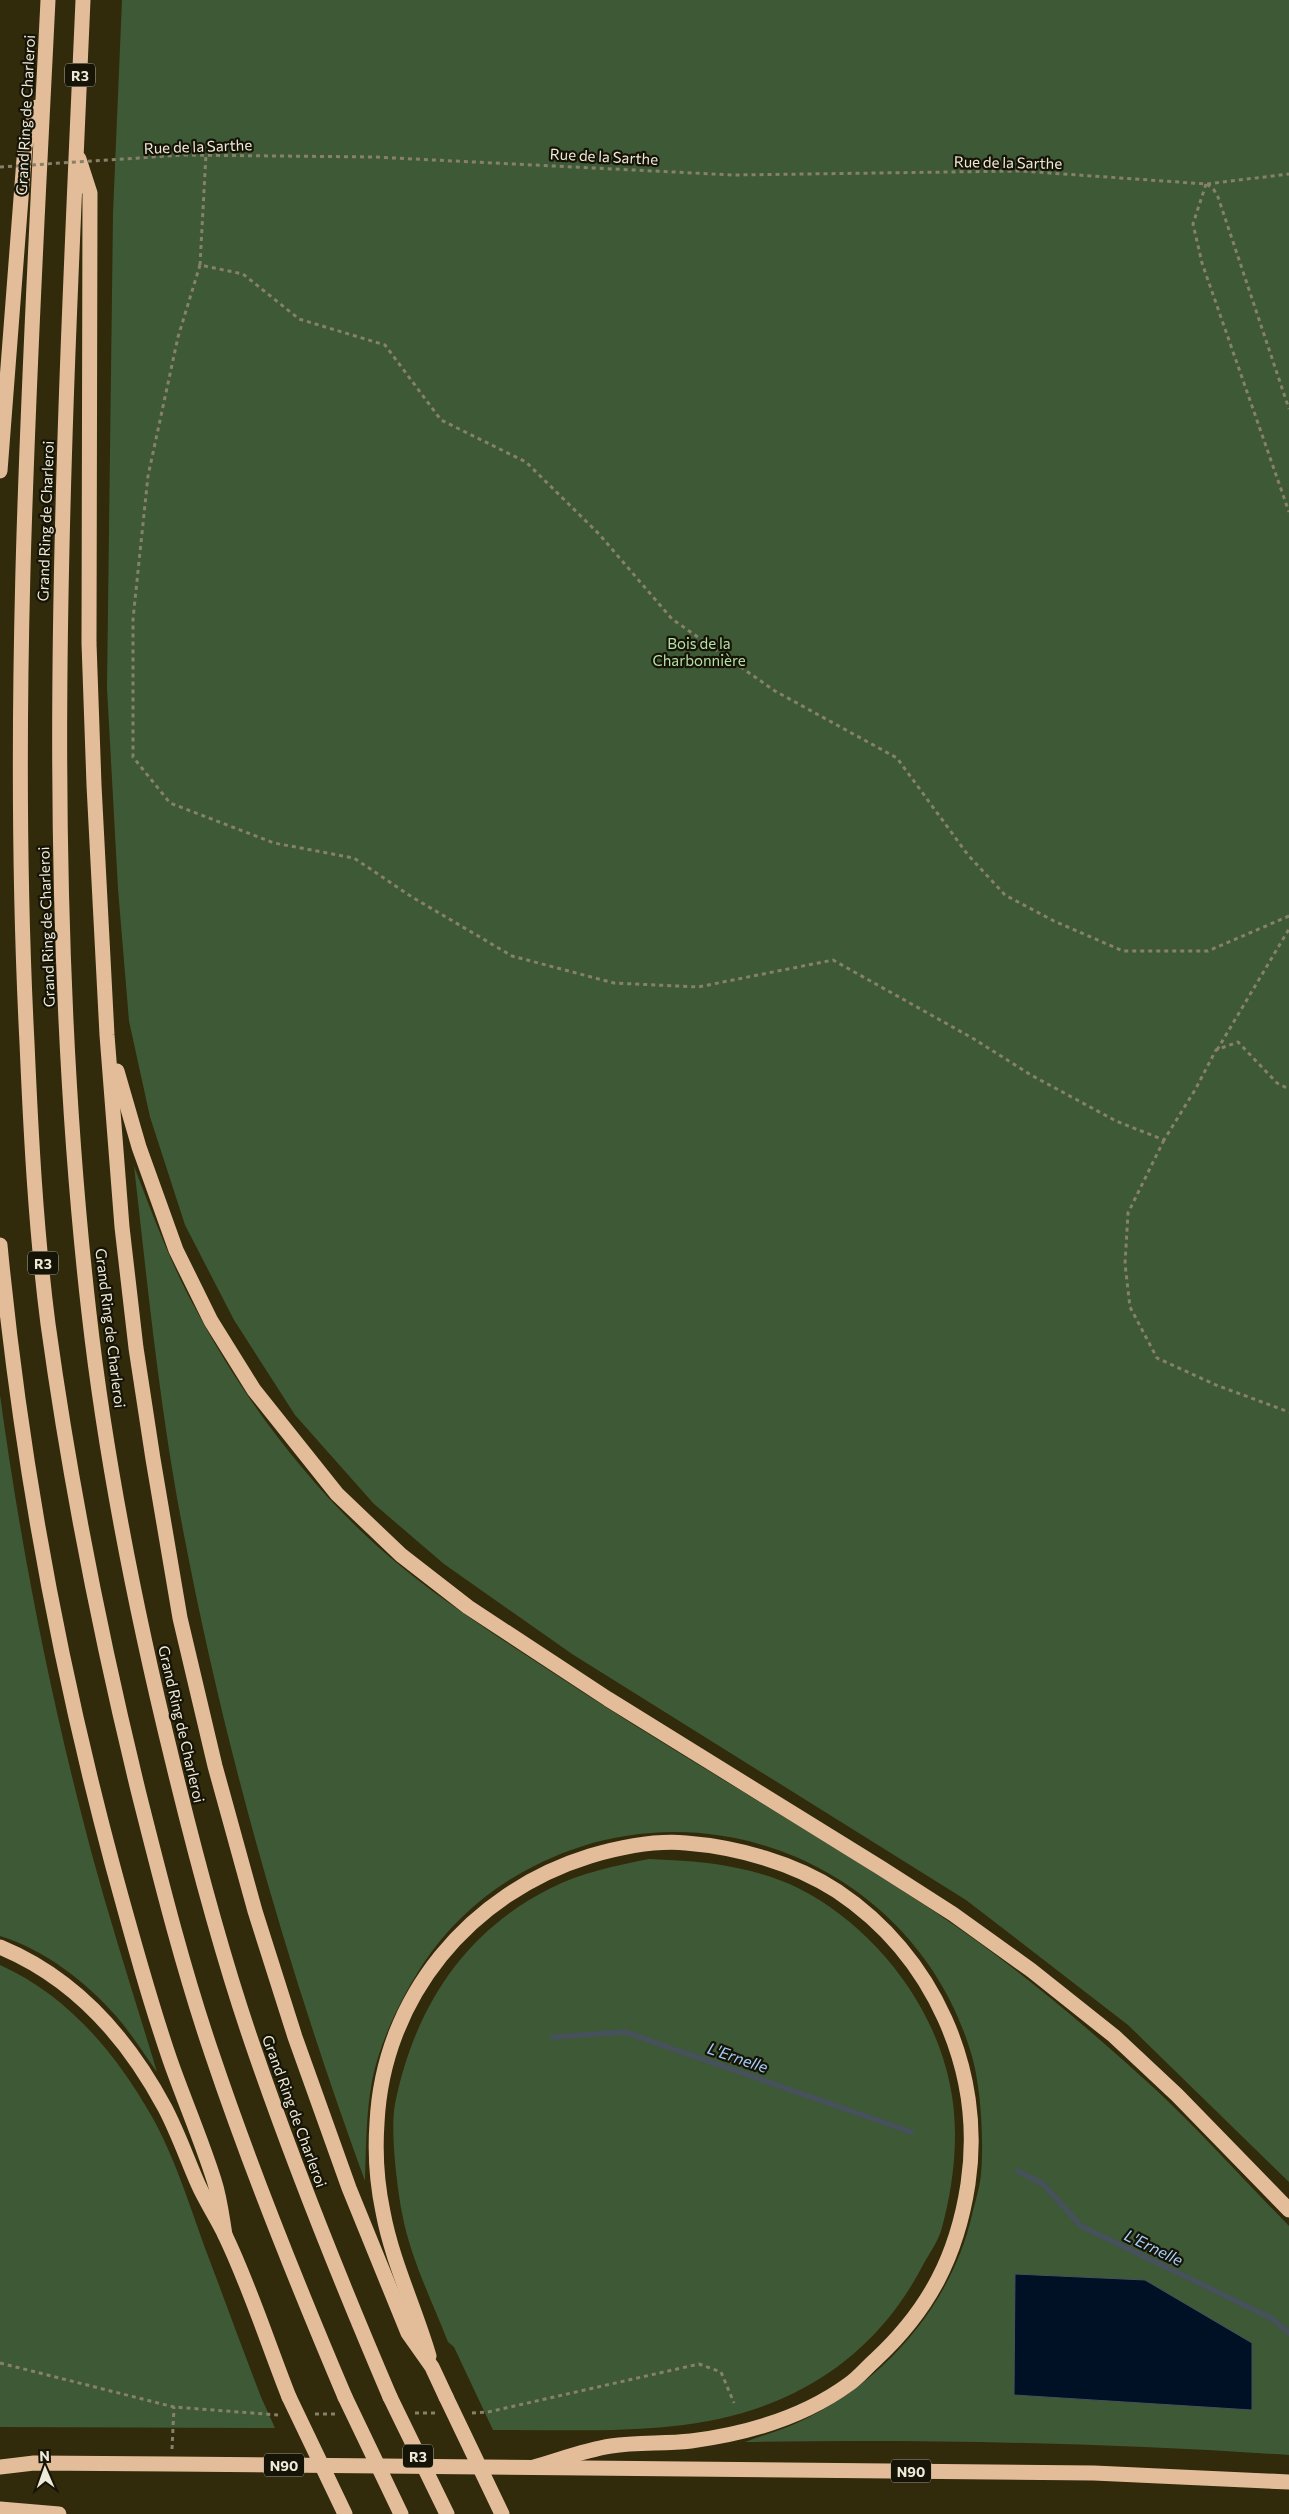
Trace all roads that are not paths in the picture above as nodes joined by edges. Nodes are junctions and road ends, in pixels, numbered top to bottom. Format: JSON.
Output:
{"nodes":[{"id":1,"x":48,"y":0,"type":"edge"},
{"id":2,"x":83,"y":0,"type":"edge"},
{"id":3,"x":44,"y":86,"type":"junction"},
{"id":4,"x":76,"y":151,"type":"junction"},
{"id":5,"x":0,"y":471,"type":"edge"},
{"id":6,"x":108,"y":1035,"type":"junction"},
{"id":7,"x":0,"y":1245,"type":"edge"},
{"id":8,"x":0,"y":1947,"type":"edge"},
{"id":9,"x":1289,"y":2210,"type":"edge"},
{"id":10,"x":225,"y":2235,"type":"junction"},
{"id":11,"x":432,"y":2368,"type":"junction"},
{"id":12,"x":0,"y":2458,"type":"edge"},
{"id":13,"x":34,"y":2464,"type":"junction"},
{"id":14,"x":0,"y":2467,"type":"edge"},
{"id":15,"x":534,"y":2467,"type":"junction"},
{"id":16,"x":1289,"y":2482,"type":"edge"},
{"id":17,"x":0,"y":2509,"type":"edge"},
{"id":18,"x":59,"y":2514,"type":"edge"},
{"id":19,"x":345,"y":2514,"type":"edge"},
{"id":20,"x":401,"y":2514,"type":"edge"},
{"id":21,"x":447,"y":2514,"type":"edge"},
{"id":22,"x":502,"y":2514,"type":"edge"}],
"edges":[{"from":1,"to":3,"type":"highway","name":"Grand Ring de Charleroi","number":"R3"},
{"from":2,"to":4,"type":"highway","name":"Grand Ring de Charleroi","number":"R3"},
{"from":3,"to":5,"type":"highway"},
{"from":3,"to":20,"type":"highway","name":"Grand Ring de Charleroi","number":"R3","bridge":true},
{"from":4,"to":6,"type":"highway"},
{"from":4,"to":21,"type":"highway","name":"Grand Ring de Charleroi","number":"R3","bridge":true},
{"from":6,"to":9,"type":"highway"},
{"from":6,"to":11,"type":"highway"},
{"from":7,"to":10,"type":"highway"},
{"from":8,"to":10,"type":"highway"},
{"from":10,"to":19,"type":"highway","bridge":true},
{"from":11,"to":15,"type":"highway"},
{"from":11,"to":22,"type":"highway","bridge":true},
{"from":12,"to":13,"type":"highway","number":"N90"},
{"from":13,"to":14,"type":"highway"},
{"from":13,"to":15,"type":"highway","number":"N90"},
{"from":15,"to":16,"type":"highway","number":"N90"},
{"from":17,"to":18,"type":"highway"}]}
